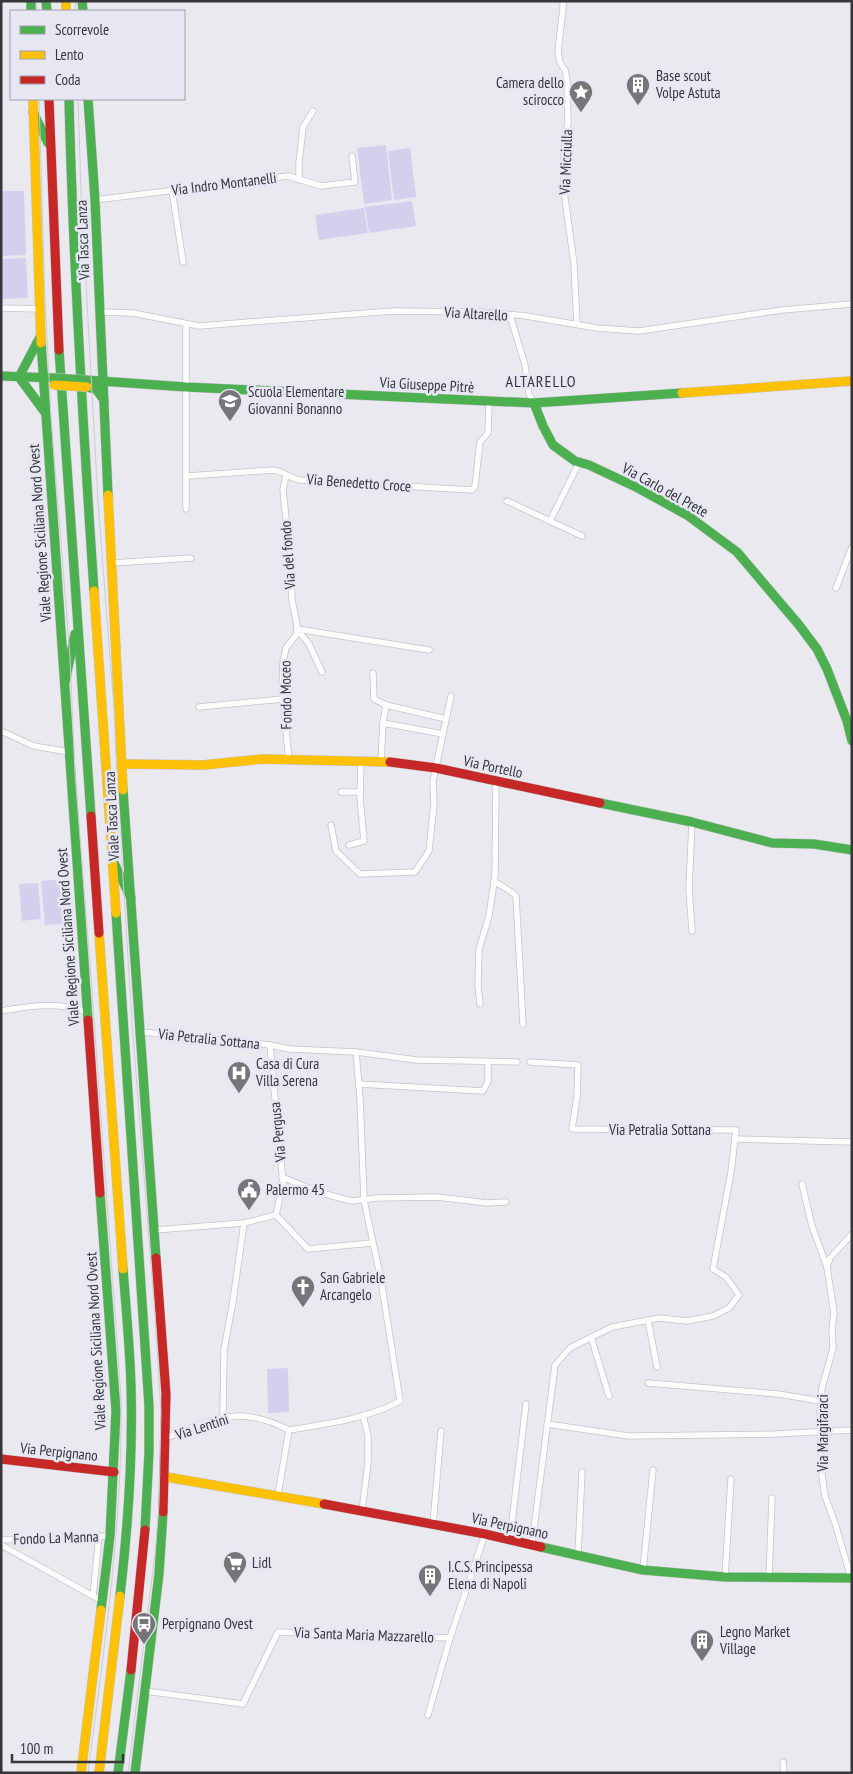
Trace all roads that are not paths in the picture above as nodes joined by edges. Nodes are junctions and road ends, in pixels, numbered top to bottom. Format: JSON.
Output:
{"nodes":[{"id":1,"x":563,"y":1,"type":"edge"},
{"id":2,"x":33,"y":100,"type":"edge"},
{"id":3,"x":49,"y":100,"type":"edge"},
{"id":4,"x":88,"y":100,"type":"edge"},
{"id":5,"x":70,"y":102,"type":"edge"},
{"id":6,"x":33,"y":112,"type":"junction"},
{"id":7,"x":313,"y":112,"type":"dead end"},
{"id":8,"x":50,"y":147,"type":"junction"},
{"id":9,"x":352,"y":156,"type":"dead end"},
{"id":10,"x":300,"y":180,"type":"junction"},
{"id":11,"x":172,"y":190,"type":"junction"},
{"id":12,"x":95,"y":200,"type":"junction"},
{"id":13,"x":183,"y":262,"type":"dead end"},
{"id":14,"x":852,"y":304,"type":"edge"},
{"id":15,"x":1,"y":308,"type":"edge"},
{"id":16,"x":39,"y":309,"type":"junction"},
{"id":17,"x":99,"y":312,"type":"junction"},
{"id":18,"x":510,"y":316,"type":"junction"},
{"id":19,"x":577,"y":324,"type":"junction"},
{"id":20,"x":186,"y":325,"type":"junction"},
{"id":21,"x":40,"y":336,"type":"junction"},
{"id":22,"x":1,"y":376,"type":"edge"},
{"id":23,"x":19,"y":377,"type":"junction"},
{"id":24,"x":42,"y":378,"type":"junction"},
{"id":25,"x":103,"y":381,"type":"junction"},
{"id":26,"x":852,"y":381,"type":"edge"},
{"id":27,"x":54,"y":382,"type":"junction"},
{"id":28,"x":87,"y":384,"type":"junction"},
{"id":29,"x":186,"y":387,"type":"junction"},
{"id":30,"x":43,"y":389,"type":"junction"},
{"id":31,"x":104,"y":400,"type":"junction"},
{"id":32,"x":489,"y":402,"type":"junction"},
{"id":33,"x":534,"y":404,"type":"junction"},
{"id":34,"x":45,"y":411,"type":"junction"},
{"id":35,"x":580,"y":462,"type":"junction"},
{"id":36,"x":286,"y":475,"type":"junction"},
{"id":37,"x":187,"y":476,"type":"junction"},
{"id":38,"x":508,"y":501,"type":"dead end"},
{"id":39,"x":186,"y":509,"type":"dead end"},
{"id":40,"x":550,"y":521,"type":"junction"},
{"id":41,"x":582,"y":536,"type":"dead end"},
{"id":42,"x":852,"y":547,"type":"edge"},
{"id":43,"x":191,"y":558,"type":"dead end"},
{"id":44,"x":112,"y":563,"type":"junction"},
{"id":45,"x":836,"y":588,"type":"dead end"},
{"id":46,"x":77,"y":624,"type":"junction"},
{"id":47,"x":297,"y":632,"type":"junction"},
{"id":48,"x":429,"y":650,"type":"dead end"},
{"id":49,"x":322,"y":672,"type":"dead end"},
{"id":50,"x":373,"y":672,"type":"dead end"},
{"id":51,"x":65,"y":682,"type":"junction"},
{"id":52,"x":452,"y":696,"type":"dead end"},
{"id":53,"x":283,"y":699,"type":"junction"},
{"id":54,"x":386,"y":705,"type":"junction"},
{"id":55,"x":199,"y":707,"type":"dead end"},
{"id":56,"x":446,"y":719,"type":"junction"},
{"id":57,"x":383,"y":723,"type":"junction"},
{"id":58,"x":1,"y":731,"type":"edge"},
{"id":59,"x":443,"y":734,"type":"junction"},
{"id":60,"x":852,"y":741,"type":"edge"},
{"id":61,"x":69,"y":752,"type":"junction"},
{"id":62,"x":381,"y":760,"type":"junction"},
{"id":63,"x":289,"y":761,"type":"junction"},
{"id":64,"x":123,"y":764,"type":"junction"},
{"id":65,"x":361,"y":765,"type":"junction"},
{"id":66,"x":436,"y":768,"type":"junction"},
{"id":67,"x":496,"y":782,"type":"junction"},
{"id":68,"x":341,"y":792,"type":"dead end"},
{"id":69,"x":360,"y":792,"type":"junction"},
{"id":70,"x":692,"y":822,"type":"junction"},
{"id":71,"x":331,"y":825,"type":"dead end"},
{"id":72,"x":349,"y":844,"type":"dead end"},
{"id":73,"x":852,"y":850,"type":"edge"},
{"id":74,"x":112,"y":858,"type":"junction"},
{"id":75,"x":494,"y":881,"type":"junction"},
{"id":76,"x":131,"y":898,"type":"junction"},
{"id":77,"x":692,"y":931,"type":"dead end"},
{"id":78,"x":480,"y":1004,"type":"dead end"},
{"id":79,"x":1,"y":1011,"type":"edge"},
{"id":80,"x":87,"y":1012,"type":"junction"},
{"id":81,"x":523,"y":1024,"type":"dead end"},
{"id":82,"x":140,"y":1032,"type":"junction"},
{"id":83,"x":270,"y":1045,"type":"junction"},
{"id":84,"x":356,"y":1052,"type":"junction"},
{"id":85,"x":488,"y":1062,"type":"junction"},
{"id":86,"x":517,"y":1062,"type":"dead end"},
{"id":87,"x":530,"y":1062,"type":"dead end"},
{"id":88,"x":360,"y":1084,"type":"junction"},
{"id":89,"x":735,"y":1139,"type":"junction"},
{"id":90,"x":852,"y":1142,"type":"edge"},
{"id":91,"x":282,"y":1177,"type":"junction"},
{"id":92,"x":802,"y":1184,"type":"dead end"},
{"id":93,"x":364,"y":1200,"type":"junction"},
{"id":94,"x":506,"y":1202,"type":"dead end"},
{"id":95,"x":276,"y":1215,"type":"junction"},
{"id":96,"x":244,"y":1223,"type":"junction"},
{"id":97,"x":155,"y":1230,"type":"junction"},
{"id":98,"x":852,"y":1234,"type":"edge"},
{"id":99,"x":372,"y":1243,"type":"junction"},
{"id":100,"x":827,"y":1267,"type":"junction"},
{"id":101,"x":648,"y":1320,"type":"junction"},
{"id":102,"x":591,"y":1337,"type":"junction"},
{"id":103,"x":657,"y":1367,"type":"dead end"},
{"id":104,"x":648,"y":1384,"type":"dead end"},
{"id":105,"x":609,"y":1396,"type":"dead end"},
{"id":106,"x":821,"y":1401,"type":"junction"},
{"id":107,"x":526,"y":1404,"type":"dead end"},
{"id":108,"x":363,"y":1415,"type":"junction"},
{"id":109,"x":223,"y":1418,"type":"junction"},
{"id":110,"x":547,"y":1424,"type":"junction"},
{"id":111,"x":289,"y":1430,"type":"junction"},
{"id":112,"x":852,"y":1430,"type":"edge"},
{"id":113,"x":441,"y":1431,"type":"dead end"},
{"id":114,"x":821,"y":1431,"type":"junction"},
{"id":115,"x":166,"y":1438,"type":"junction"},
{"id":116,"x":1,"y":1458,"type":"edge"},
{"id":117,"x":653,"y":1470,"type":"dead end"},
{"id":118,"x":114,"y":1472,"type":"junction"},
{"id":119,"x":582,"y":1472,"type":"dead end"},
{"id":120,"x":166,"y":1477,"type":"junction"},
{"id":121,"x":731,"y":1479,"type":"dead end"},
{"id":122,"x":278,"y":1495,"type":"junction"},
{"id":123,"x":772,"y":1498,"type":"dead end"},
{"id":124,"x":362,"y":1511,"type":"junction"},
{"id":125,"x":433,"y":1525,"type":"junction"},
{"id":126,"x":485,"y":1534,"type":"junction"},
{"id":127,"x":99,"y":1536,"type":"junction"},
{"id":128,"x":110,"y":1536,"type":"junction"},
{"id":129,"x":510,"y":1539,"type":"junction"},
{"id":130,"x":1,"y":1540,"type":"edge"},
{"id":131,"x":532,"y":1544,"type":"junction"},
{"id":132,"x":1,"y":1545,"type":"edge"},
{"id":133,"x":578,"y":1555,"type":"junction"},
{"id":134,"x":643,"y":1570,"type":"junction"},
{"id":135,"x":725,"y":1578,"type":"junction"},
{"id":136,"x":769,"y":1578,"type":"junction"},
{"id":137,"x":851,"y":1578,"type":"edge"},
{"id":138,"x":93,"y":1596,"type":"junction"},
{"id":139,"x":102,"y":1601,"type":"junction"},
{"id":140,"x":450,"y":1638,"type":"junction"},
{"id":141,"x":145,"y":1691,"type":"junction"},
{"id":142,"x":428,"y":1714,"type":"dead end"},
{"id":143,"x":783,"y":1762,"type":"dead end"},
{"id":144,"x":81,"y":1773,"type":"edge"},
{"id":145,"x":99,"y":1773,"type":"edge"},
{"id":146,"x":118,"y":1773,"type":"edge"},
{"id":147,"x":135,"y":1773,"type":"edge"},
{"id":148,"x":784,"y":1773,"type":"edge"}],
"edges":[{"from":1,"to":19,"type":"street","name":"Via Micciulla"},
{"from":2,"to":6,"type":"street","name":"Viale Regione Siciliana Nord Ovest"},
{"from":3,"to":8,"type":"street","name":"Viale Regione Siciliana Nord Ovest"},
{"from":4,"to":12,"type":"street","name":"Via Tasca Lanza"},
{"from":5,"to":74,"type":"street"},
{"from":6,"to":8,"type":"street"},
{"from":6,"to":16,"type":"street","name":"Viale Regione Siciliana Nord Ovest"},
{"from":7,"to":10,"type":"street"},
{"from":8,"to":46,"type":"street","name":"Viale Regione Siciliana Nord Ovest"},
{"from":9,"to":10,"type":"street","name":"Via Indro Montanelli"},
{"from":10,"to":11,"type":"street","name":"Via Indro Montanelli"},
{"from":11,"to":12,"type":"street","name":"Via Indro Montanelli"},
{"from":11,"to":13,"type":"street"},
{"from":12,"to":17,"type":"street","name":"Via Tasca Lanza"},
{"from":14,"to":19,"type":"street","name":"Via Altarello"},
{"from":15,"to":16,"type":"street"},
{"from":16,"to":21,"type":"street","name":"Viale Regione Siciliana Nord Ovest"},
{"from":17,"to":20,"type":"street","name":"Via Altarello"},
{"from":17,"to":25,"type":"street","name":"Via Tasca Lanza"},
{"from":18,"to":19,"type":"street","name":"Via Altarello"},
{"from":18,"to":20,"type":"street","name":"Via Altarello"},
{"from":18,"to":33,"type":"street","name":"Via Carlo del Prete"},
{"from":20,"to":29,"type":"street"},
{"from":21,"to":23,"type":"street"},
{"from":21,"to":24,"type":"street","name":"Viale Regione Siciliana Nord Ovest"},
{"from":22,"to":23,"type":"street","name":"Via Giuseppe Pitrè"},
{"from":23,"to":24,"type":"street","name":"Via Giuseppe Pitrè"},
{"from":23,"to":34,"type":"street"},
{"from":24,"to":27,"type":"street","name":"Via Giuseppe Pitrè"},
{"from":24,"to":30,"type":"street","name":"Viale Regione Siciliana Nord Ovest"},
{"from":25,"to":28,"type":"street","name":"Via Giuseppe Pitrè"},
{"from":25,"to":29,"type":"street","name":"Via Giuseppe Pitrè"},
{"from":25,"to":31,"type":"street"},
{"from":26,"to":33,"type":"street","name":"Via Giuseppe Pitrè"},
{"from":27,"to":28,"type":"street","name":"Via Giuseppe Pitrè","bridge":true},
{"from":27,"to":30,"type":"street","name":"Via Giuseppe Pitrè"},
{"from":28,"to":31,"type":"street"},
{"from":29,"to":32,"type":"street","name":"Via Giuseppe Pitrè"},
{"from":29,"to":37,"type":"street"},
{"from":30,"to":34,"type":"street","name":"Viale Regione Siciliana Nord Ovest"},
{"from":31,"to":44,"type":"street","name":"Viale Tasca Lanza"},
{"from":32,"to":33,"type":"street","name":"Via Giuseppe Pitrè"},
{"from":32,"to":36,"type":"street","name":"Via Benedetto Croce"},
{"from":33,"to":35,"type":"street","name":"Via Carlo del Prete"},
{"from":34,"to":51,"type":"street","name":"Viale Regione Siciliana Nord Ovest"},
{"from":35,"to":40,"type":"street"},
{"from":35,"to":60,"type":"street","name":"Via Carlo del Prete"},
{"from":36,"to":37,"type":"street","name":"Via Benedetto Croce"},
{"from":36,"to":47,"type":"street","name":"Via del fondo"},
{"from":37,"to":39,"type":"street"},
{"from":38,"to":40,"type":"street"},
{"from":40,"to":41,"type":"street"},
{"from":42,"to":45,"type":"street"},
{"from":43,"to":44,"type":"street"},
{"from":44,"to":64,"type":"street","name":"Viale Tasca Lanza"},
{"from":46,"to":51,"type":"street"},
{"from":46,"to":145,"type":"street","name":"Viale Regione Siciliana Nord Ovest"},
{"from":47,"to":48,"type":"street"},
{"from":47,"to":49,"type":"street"},
{"from":47,"to":53,"type":"street","name":"Fondo Moceo"},
{"from":50,"to":54,"type":"street"},
{"from":51,"to":61,"type":"street","name":"Viale Regione Siciliana Nord Ovest"},
{"from":52,"to":56,"type":"street"},
{"from":53,"to":55,"type":"street"},
{"from":53,"to":63,"type":"street","name":"Fondo Moceo"},
{"from":54,"to":56,"type":"street"},
{"from":54,"to":57,"type":"street"},
{"from":56,"to":59,"type":"street"},
{"from":57,"to":59,"type":"street"},
{"from":57,"to":62,"type":"street"},
{"from":58,"to":61,"type":"street"},
{"from":59,"to":66,"type":"street"},
{"from":61,"to":80,"type":"street","name":"Viale Regione Siciliana Nord Ovest"},
{"from":62,"to":65,"type":"street","name":"Via Portello"},
{"from":62,"to":66,"type":"street","name":"Via Portello"},
{"from":63,"to":64,"type":"street","name":"Via Portello"},
{"from":63,"to":65,"type":"street","name":"Via Portello"},
{"from":64,"to":76,"type":"street","name":"Viale Tasca Lanza"},
{"from":65,"to":69,"type":"street"},
{"from":66,"to":67,"type":"street","name":"Via Portello"},
{"from":66,"to":71,"type":"street"},
{"from":67,"to":70,"type":"street","name":"Via Portello"},
{"from":67,"to":75,"type":"street"},
{"from":68,"to":69,"type":"street"},
{"from":69,"to":72,"type":"street"},
{"from":70,"to":73,"type":"street","name":"Via Portello"},
{"from":70,"to":77,"type":"street"},
{"from":74,"to":76,"type":"street"},
{"from":74,"to":146,"type":"street"},
{"from":75,"to":78,"type":"street"},
{"from":75,"to":81,"type":"street"},
{"from":76,"to":82,"type":"street","name":"Viale Tasca Lanza"},
{"from":79,"to":80,"type":"street"},
{"from":80,"to":118,"type":"street","name":"Viale Regione Siciliana Nord Ovest"},
{"from":82,"to":83,"type":"street","name":"Via Petralia Sottana"},
{"from":82,"to":97,"type":"street","name":"Viale Tasca Lanza"},
{"from":83,"to":84,"type":"street","name":"Via Petralia Sottana"},
{"from":83,"to":91,"type":"street","name":"Via Pergusa"},
{"from":84,"to":85,"type":"street","name":"Via Petralia Sottana"},
{"from":84,"to":88,"type":"street"},
{"from":85,"to":86,"type":"street","name":"Via Petralia Sottana"},
{"from":85,"to":88,"type":"street"},
{"from":87,"to":89,"type":"street","name":"Via Petralia Sottana"},
{"from":88,"to":93,"type":"street"},
{"from":89,"to":90,"type":"street","name":"Via Petralia Sottana"},
{"from":89,"to":101,"type":"street"},
{"from":91,"to":93,"type":"street"},
{"from":91,"to":95,"type":"street","name":"Via Pergusa"},
{"from":92,"to":100,"type":"street","name":"Via Margifaraci"},
{"from":93,"to":94,"type":"street"},
{"from":93,"to":99,"type":"street"},
{"from":95,"to":96,"type":"street"},
{"from":95,"to":99,"type":"street"},
{"from":96,"to":97,"type":"street"},
{"from":96,"to":109,"type":"street"},
{"from":97,"to":115,"type":"street"},
{"from":98,"to":100,"type":"street"},
{"from":99,"to":108,"type":"street"},
{"from":100,"to":106,"type":"street","name":"Via Margifaraci"},
{"from":101,"to":102,"type":"street"},
{"from":101,"to":103,"type":"street"},
{"from":102,"to":105,"type":"street"},
{"from":102,"to":110,"type":"street"},
{"from":104,"to":106,"type":"street"},
{"from":106,"to":114,"type":"street","name":"Via Margifaraci"},
{"from":107,"to":129,"type":"street"},
{"from":108,"to":111,"type":"street"},
{"from":108,"to":124,"type":"street"},
{"from":109,"to":111,"type":"street","name":"Via Lentini"},
{"from":109,"to":115,"type":"street","name":"Via Lentini"},
{"from":110,"to":114,"type":"street"},
{"from":110,"to":131,"type":"street"},
{"from":111,"to":122,"type":"street"},
{"from":112,"to":114,"type":"street"},
{"from":113,"to":125,"type":"street"},
{"from":114,"to":137,"type":"street","name":"Via Margifaraci"},
{"from":115,"to":120,"type":"street"},
{"from":116,"to":118,"type":"street","name":"Via Perpignano"},
{"from":117,"to":134,"type":"street"},
{"from":118,"to":128,"type":"street","name":"Viale Regione Siciliana Nord Ovest"},
{"from":119,"to":133,"type":"street"},
{"from":120,"to":122,"type":"street","name":"Via Perpignano"},
{"from":120,"to":141,"type":"street"},
{"from":121,"to":135,"type":"street"},
{"from":122,"to":124,"type":"street","name":"Via Perpignano"},
{"from":123,"to":136,"type":"street"},
{"from":124,"to":125,"type":"street","name":"Via Perpignano"},
{"from":125,"to":126,"type":"street","name":"Via Perpignano"},
{"from":126,"to":129,"type":"street","name":"Via Perpignano"},
{"from":126,"to":140,"type":"street"},
{"from":127,"to":128,"type":"street","name":"Fondo La Manna"},
{"from":127,"to":130,"type":"street","name":"Fondo La Manna"},
{"from":127,"to":138,"type":"street"},
{"from":128,"to":139,"type":"street","name":"Viale Regione Siciliana Nord Ovest"},
{"from":129,"to":131,"type":"street","name":"Via Perpignano"},
{"from":131,"to":133,"type":"street","name":"Via Perpignano"},
{"from":132,"to":138,"type":"street"},
{"from":133,"to":134,"type":"street","name":"Via Perpignano"},
{"from":134,"to":135,"type":"street","name":"Via Perpignano"},
{"from":135,"to":136,"type":"street","name":"Via Perpignano"},
{"from":136,"to":137,"type":"street","name":"Via Perpignano"},
{"from":138,"to":139,"type":"street"},
{"from":139,"to":144,"type":"street","name":"Viale Regione Siciliana Nord Ovest"},
{"from":140,"to":141,"type":"street","name":"Via Santa Maria Mazzarello"},
{"from":140,"to":142,"type":"street"},
{"from":141,"to":147,"type":"street"},
{"from":143,"to":148,"type":"street"}]}
